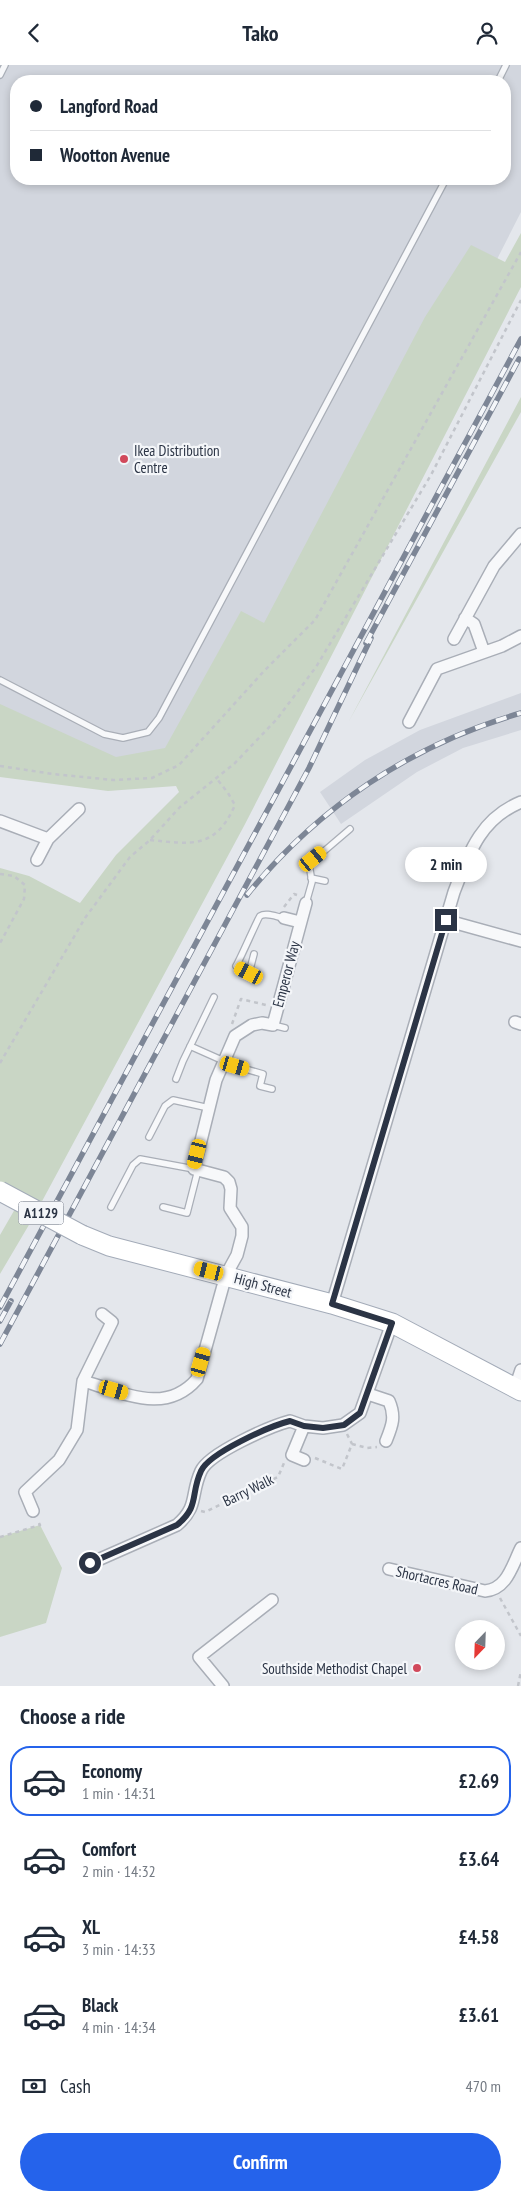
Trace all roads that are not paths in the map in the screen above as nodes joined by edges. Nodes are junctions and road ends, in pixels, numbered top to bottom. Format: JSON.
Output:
{"nodes":[{"id":1,"x":5,"y":65,"type":"edge"},
{"id":2,"x":0,"y":75,"type":"edge"},
{"id":3,"x":443,"y":185,"type":"edge"},
{"id":4,"x":521,"y":534,"type":"edge"},
{"id":5,"x":465,"y":618,"type":"junction"},
{"id":6,"x":521,"y":636,"type":"edge"},
{"id":7,"x":454,"y":639,"type":"dead end"},
{"id":8,"x":484,"y":652,"type":"junction"},
{"id":9,"x":0,"y":680,"type":"edge"},
{"id":10,"x":409,"y":721,"type":"dead end"},
{"id":11,"x":521,"y":802,"type":"edge"},
{"id":12,"x":79,"y":809,"type":"dead end"},
{"id":13,"x":0,"y":821,"type":"edge"},
{"id":14,"x":350,"y":829,"type":"dead end"},
{"id":15,"x":48,"y":839,"type":"junction"},
{"id":16,"x":37,"y":860,"type":"dead end"},
{"id":17,"x":311,"y":878,"type":"junction"},
{"id":18,"x":325,"y":881,"type":"dead end"},
{"id":19,"x":306,"y":901,"type":"joint"},
{"id":20,"x":281,"y":917,"type":"joint"},
{"id":21,"x":446,"y":920,"type":"junction"},
{"id":22,"x":300,"y":923,"type":"junction"},
{"id":23,"x":521,"y":941,"type":"edge"},
{"id":24,"x":254,"y":955,"type":"dead end"},
{"id":25,"x":214,"y":997,"type":"dead end"},
{"id":26,"x":273,"y":1025,"type":"junction"},
{"id":27,"x":285,"y":1028,"type":"dead end"},
{"id":28,"x":190,"y":1046,"type":"junction"},
{"id":29,"x":224,"y":1061,"type":"junction"},
{"id":30,"x":176,"y":1079,"type":"dead end"},
{"id":31,"x":272,"y":1089,"type":"dead end"},
{"id":32,"x":209,"y":1108,"type":"junction"},
{"id":33,"x":149,"y":1137,"type":"dead end"},
{"id":34,"x":196,"y":1169,"type":"junction"},
{"id":35,"x":0,"y":1191,"type":"edge"},
{"id":36,"x":111,"y":1207,"type":"dead end"},
{"id":37,"x":163,"y":1207,"type":"dead end"},
{"id":38,"x":226,"y":1275,"type":"junction"},
{"id":39,"x":332,"y":1304,"type":"junction"},
{"id":40,"x":102,"y":1314,"type":"dead end"},
{"id":41,"x":392,"y":1323,"type":"junction"},
{"id":42,"x":83,"y":1381,"type":"junction"},
{"id":43,"x":519,"y":1383,"type":"edge"},
{"id":44,"x":368,"y":1394,"type":"junction"},
{"id":45,"x":304,"y":1426,"type":"junction"},
{"id":46,"x":386,"y":1441,"type":"road end"},
{"id":47,"x":304,"y":1460,"type":"road end"},
{"id":48,"x":33,"y":1511,"type":"road end"},
{"id":49,"x":521,"y":1548,"type":"edge"},
{"id":50,"x":90,"y":1563,"type":"dead end"},
{"id":51,"x":389,"y":1569,"type":"dead end"},
{"id":52,"x":272,"y":1600,"type":"dead end"},
{"id":53,"x":223,"y":1686,"type":"edge"}],
"edges":[{"from":1,"to":2,"type":"lane"},
{"from":3,"to":9,"type":"lane"},
{"from":4,"to":5,"type":"street"},
{"from":5,"to":7,"type":"street"},
{"from":5,"to":8,"type":"street"},
{"from":6,"to":8,"type":"street"},
{"from":8,"to":10,"type":"street"},
{"from":11,"to":21,"type":"street"},
{"from":12,"to":15,"type":"street"},
{"from":13,"to":15,"type":"street"},
{"from":14,"to":17,"type":"lane"},
{"from":15,"to":16,"type":"street"},
{"from":17,"to":18,"type":"lane"},
{"from":17,"to":19,"type":"lane"},
{"from":19,"to":22,"type":"street","name":"Emperor Way"},
{"from":20,"to":22,"type":"street"},
{"from":20,"to":24,"type":"lane"},
{"from":21,"to":23,"type":"street"},
{"from":21,"to":39,"type":"street"},
{"from":22,"to":26,"type":"street","name":"Emperor Way"},
{"from":25,"to":28,"type":"lane"},
{"from":26,"to":27,"type":"lane"},
{"from":26,"to":29,"type":"street","name":"Emperor Way"},
{"from":28,"to":29,"type":"lane"},
{"from":28,"to":30,"type":"lane"},
{"from":29,"to":31,"type":"lane"},
{"from":29,"to":32,"type":"street","name":"Emperor Way"},
{"from":32,"to":33,"type":"lane"},
{"from":32,"to":34,"type":"street","name":"Emperor Way"},
{"from":34,"to":36,"type":"lane"},
{"from":34,"to":37,"type":"lane"},
{"from":34,"to":38,"type":"street"},
{"from":35,"to":38,"type":"main road","name":"High Street","number":"A1129","bridge":true},
{"from":38,"to":39,"type":"main road","name":"High Street","number":"A1129"},
{"from":38,"to":42,"type":"street"},
{"from":39,"to":41,"type":"main road","name":"High Street","number":"A1129"},
{"from":40,"to":42,"type":"street"},
{"from":41,"to":43,"type":"main road","name":"High Street","number":"A1129"},
{"from":41,"to":44,"type":"street"},
{"from":42,"to":48,"type":"street"},
{"from":44,"to":45,"type":"street"},
{"from":44,"to":46,"type":"street"},
{"from":45,"to":47,"type":"street"},
{"from":45,"to":50,"type":"street"},
{"from":49,"to":51,"type":"street","name":"Shortacres Road"},
{"from":52,"to":53,"type":"street"}]}
